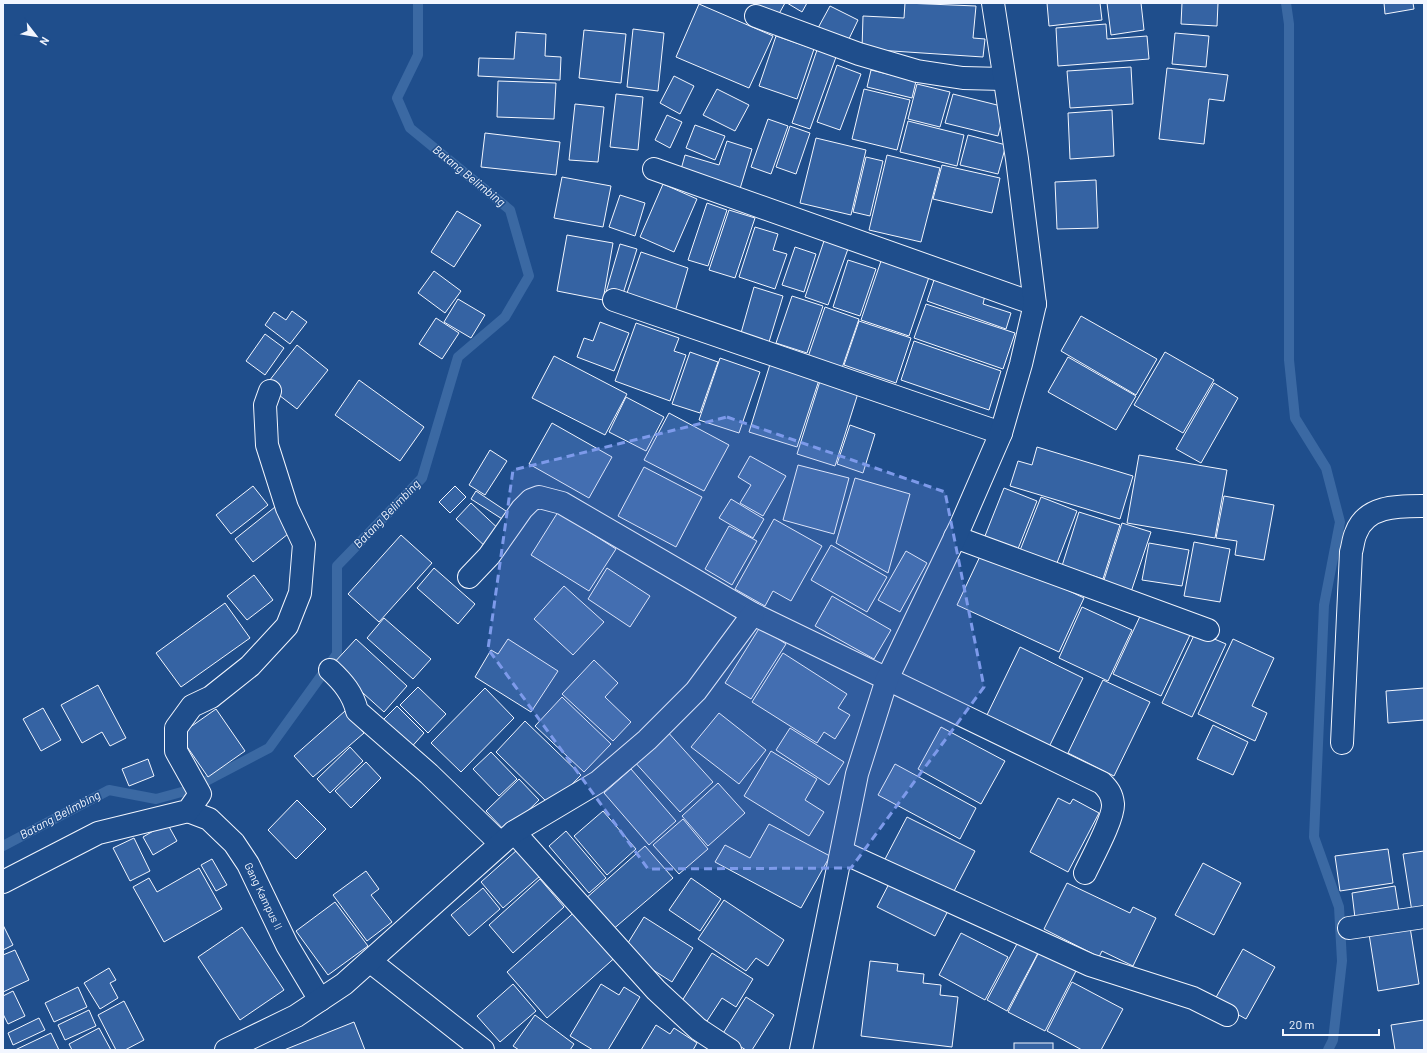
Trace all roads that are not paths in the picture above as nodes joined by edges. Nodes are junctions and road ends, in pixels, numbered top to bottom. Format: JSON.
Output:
{"nodes":[{"id":1,"x":993,"y":3,"type":"edge"},
{"id":2,"x":756,"y":16,"type":"dead end"},
{"id":3,"x":1004,"y":79,"type":"junction"},
{"id":4,"x":654,"y":169,"type":"dead end"},
{"id":5,"x":614,"y":300,"type":"dead end"},
{"id":6,"x":1035,"y":304,"type":"junction"},
{"id":7,"x":270,"y":391,"type":"dead end"},
{"id":8,"x":1001,"y":433,"type":"junction"},
{"id":9,"x":1424,"y":506,"type":"edge"},
{"id":10,"x":955,"y":537,"type":"junction"},
{"id":11,"x":470,"y":577,"type":"dead end"},
{"id":12,"x":753,"y":614,"type":"junction"},
{"id":13,"x":1208,"y":630,"type":"dead end"},
{"id":14,"x":330,"y":670,"type":"dead end"},
{"id":15,"x":887,"y":679,"type":"junction"},
{"id":16,"x":1342,"y":743,"type":"dead end"},
{"id":17,"x":194,"y":803,"type":"junction"},
{"id":18,"x":507,"y":837,"type":"junction"},
{"id":19,"x":842,"y":852,"type":"junction"},
{"id":20,"x":1086,"y":873,"type":"dead end"},
{"id":21,"x":3,"y":882,"type":"edge"},
{"id":22,"x":1424,"y":917,"type":"edge"},
{"id":23,"x":1349,"y":928,"type":"dead end"},
{"id":24,"x":371,"y":962,"type":"junction"},
{"id":25,"x":320,"y":1000,"type":"junction"},
{"id":26,"x":1227,"y":1015,"type":"dead end"},
{"id":27,"x":226,"y":1050,"type":"edge"},
{"id":28,"x":483,"y":1050,"type":"edge"},
{"id":29,"x":730,"y":1050,"type":"edge"},
{"id":30,"x":801,"y":1050,"type":"edge"}],
"edges":[{"from":1,"to":3,"type":"street"},
{"from":2,"to":3,"type":"street"},
{"from":3,"to":6,"type":"street"},
{"from":4,"to":6,"type":"street"},
{"from":5,"to":8,"type":"street"},
{"from":6,"to":8,"type":"street"},
{"from":7,"to":17,"type":"street"},
{"from":8,"to":10,"type":"street"},
{"from":9,"to":16,"type":"street"},
{"from":10,"to":13,"type":"street"},
{"from":10,"to":15,"type":"street"},
{"from":11,"to":12,"type":"street"},
{"from":12,"to":15,"type":"street"},
{"from":12,"to":18,"type":"street"},
{"from":14,"to":18,"type":"street"},
{"from":15,"to":19,"type":"street"},
{"from":15,"to":20,"type":"street"},
{"from":17,"to":21,"type":"street"},
{"from":17,"to":25,"type":"street","name":"Gang Kampus II"},
{"from":18,"to":24,"type":"street"},
{"from":18,"to":29,"type":"street"},
{"from":19,"to":26,"type":"street"},
{"from":19,"to":30,"type":"street"},
{"from":22,"to":23,"type":"street"},
{"from":24,"to":25,"type":"street"},
{"from":24,"to":28,"type":"street"},
{"from":25,"to":27,"type":"street"}]}
